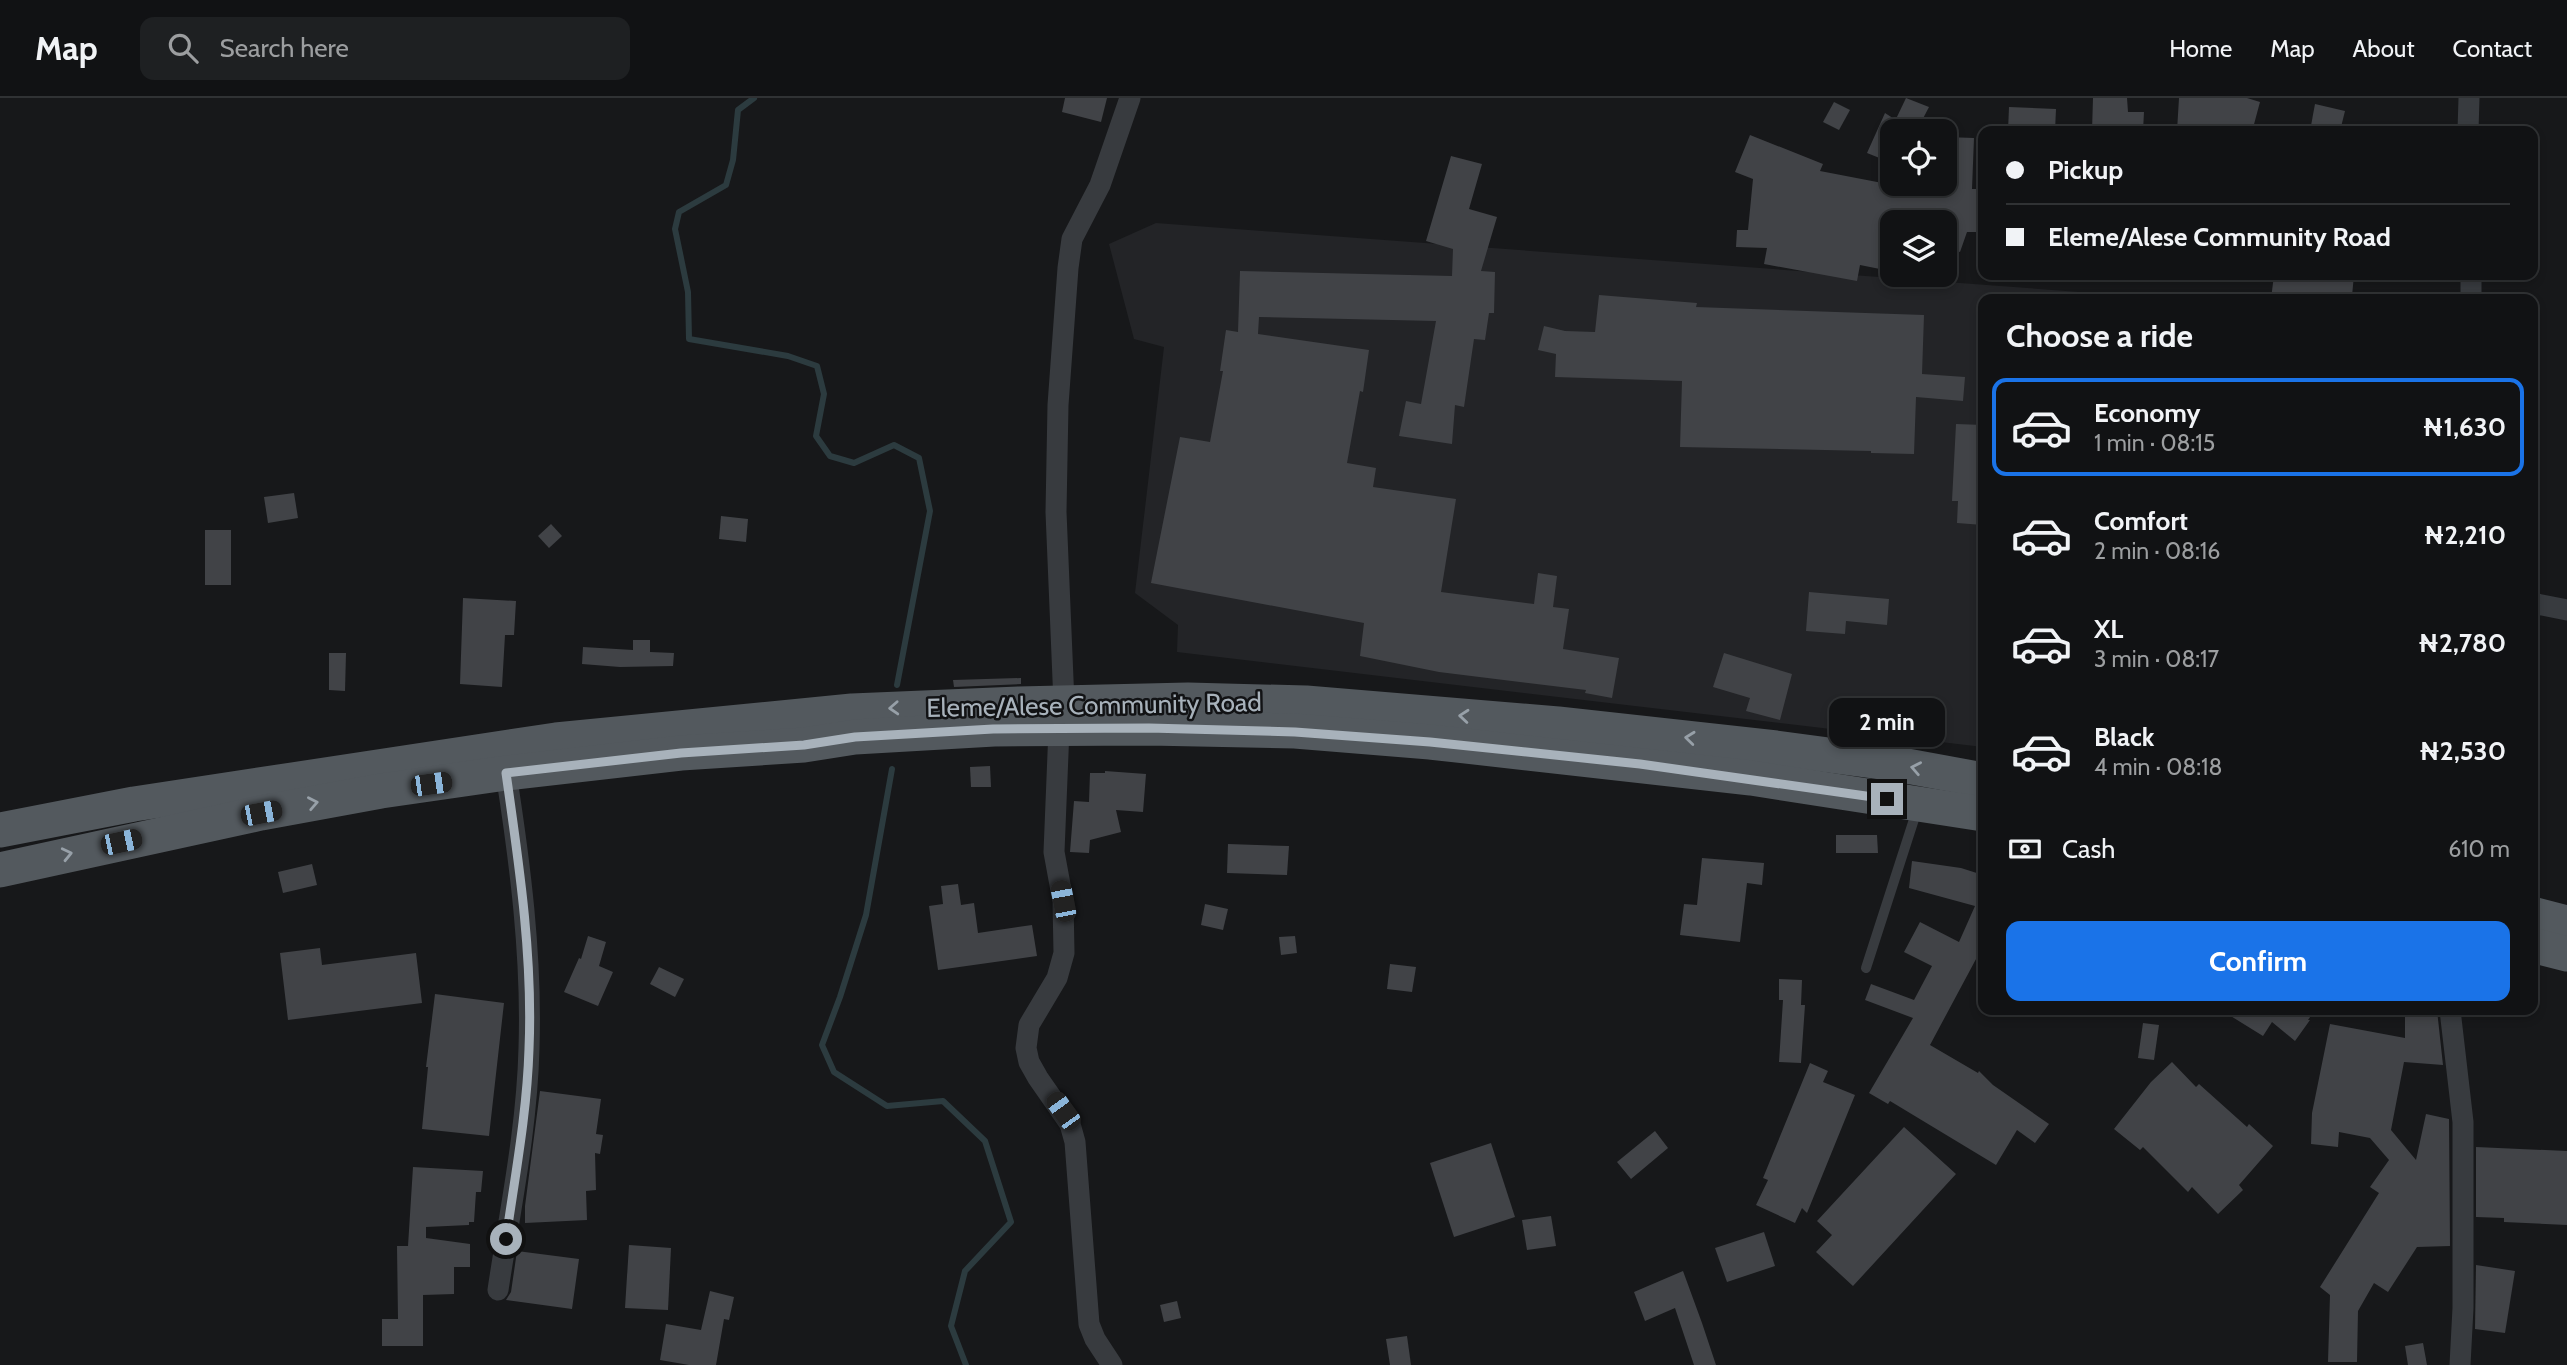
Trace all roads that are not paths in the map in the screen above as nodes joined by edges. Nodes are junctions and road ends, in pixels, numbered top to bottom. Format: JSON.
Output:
{"nodes":[{"id":1,"x":1130,"y":98,"type":"edge"},
{"id":2,"x":2469,"y":98,"type":"edge"},
{"id":3,"x":2468,"y":126,"type":"edge"},
{"id":4,"x":2538,"y":605,"type":"edge"},
{"id":5,"x":2567,"y":610,"type":"edge"},
{"id":6,"x":1062,"y":716,"type":"junction"},
{"id":7,"x":506,"y":773,"type":"junction"},
{"id":8,"x":1978,"y":779,"type":"edge"},
{"id":9,"x":1919,"y":804,"type":"junction"},
{"id":10,"x":1978,"y":813,"type":"edge"},
{"id":11,"x":0,"y":830,"type":"edge"},
{"id":12,"x":0,"y":870,"type":"edge"},
{"id":13,"x":2538,"y":916,"type":"edge"},
{"id":14,"x":2567,"y":923,"type":"edge"},
{"id":15,"x":2538,"y":947,"type":"edge"},
{"id":16,"x":2567,"y":954,"type":"edge"},
{"id":17,"x":1866,"y":968,"type":"dead end"},
{"id":18,"x":2451,"y":1015,"type":"edge"},
{"id":19,"x":498,"y":1290,"type":"dead end"},
{"id":20,"x":1112,"y":1365,"type":"edge"},
{"id":21,"x":2460,"y":1365,"type":"edge"}],
"edges":[{"from":1,"to":6,"type":"street"},
{"from":2,"to":3,"type":"street"},
{"from":4,"to":5,"type":"street"},
{"from":6,"to":7,"type":"main road","name":"Eleme/Alese Community Road"},
{"from":8,"to":6,"type":"main road","name":"Eleme/Alese Community Road","one_way":true},
{"from":6,"to":9,"type":"main road","name":"Eleme/Alese Community Road"},
{"from":6,"to":11,"type":"main road","name":"Eleme/Alese Community Road","one_way":true},
{"from":6,"to":20,"type":"street"},
{"from":12,"to":7,"type":"main road","name":"Eleme/Alese Community Road","one_way":true},
{"from":7,"to":19,"type":"street"},
{"from":9,"to":10,"type":"main road","name":"Eleme/Alese Community Road"},
{"from":9,"to":17,"type":"lane"},
{"from":13,"to":14,"type":"main road"},
{"from":15,"to":16,"type":"main road"},
{"from":18,"to":21,"type":"street"}]}
